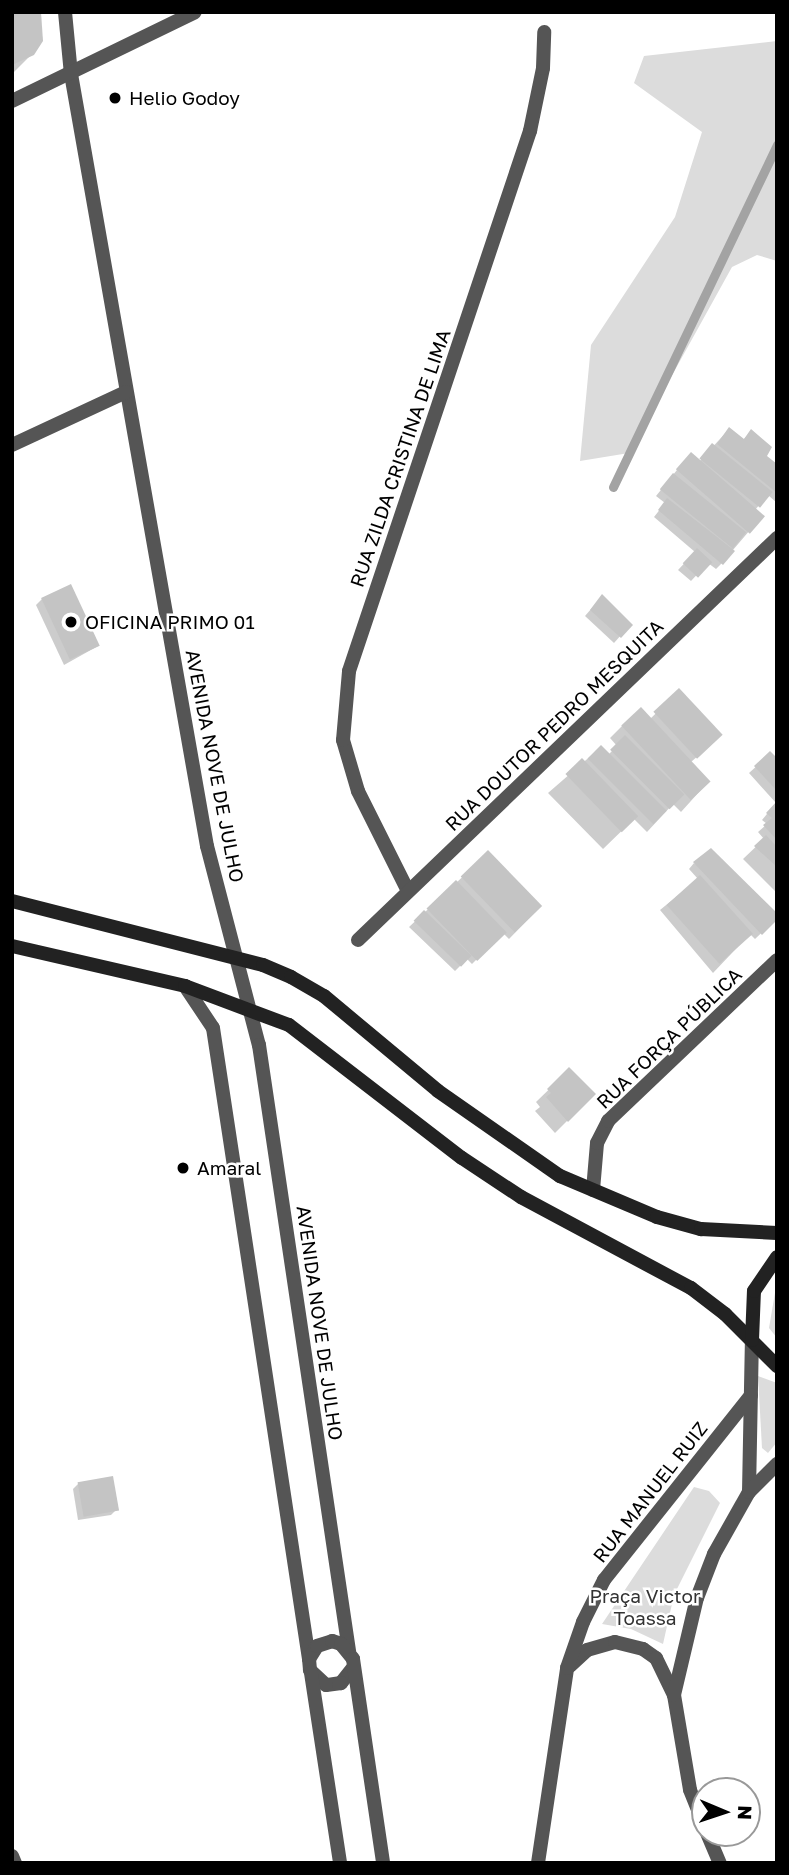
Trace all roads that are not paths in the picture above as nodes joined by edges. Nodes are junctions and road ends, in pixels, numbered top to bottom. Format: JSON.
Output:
{"nodes":[{"id":1,"x":65,"y":12,"type":"edge"},
{"id":2,"x":195,"y":12,"type":"edge"},
{"id":3,"x":544,"y":32,"type":"dead end"},
{"id":4,"x":71,"y":74,"type":"junction"},
{"id":5,"x":12,"y":101,"type":"edge"},
{"id":6,"x":126,"y":392,"type":"junction"},
{"id":7,"x":12,"y":445,"type":"edge"},
{"id":8,"x":777,"y":538,"type":"edge"},
{"id":9,"x":408,"y":891,"type":"junction"},
{"id":10,"x":12,"y":901,"type":"edge"},
{"id":11,"x":358,"y":940,"type":"dead end"},
{"id":12,"x":12,"y":946,"type":"edge"},
{"id":13,"x":240,"y":960,"type":"junction"},
{"id":14,"x":777,"y":960,"type":"edge"},
{"id":15,"x":185,"y":986,"type":"junction"},
{"id":16,"x":252,"y":1009,"type":"junction"},
{"id":17,"x":593,"y":1191,"type":"junction"},
{"id":18,"x":777,"y":1233,"type":"edge"},
{"id":19,"x":777,"y":1256,"type":"edge"},
{"id":20,"x":752,"y":1340,"type":"junction"},
{"id":21,"x":777,"y":1366,"type":"edge"},
{"id":22,"x":751,"y":1395,"type":"junction"},
{"id":23,"x":777,"y":1464,"type":"edge"},
{"id":24,"x":749,"y":1492,"type":"junction"},
{"id":25,"x":349,"y":1651,"type":"junction"},
{"id":26,"x":310,"y":1665,"type":"junction"},
{"id":27,"x":567,"y":1668,"type":"junction"},
{"id":28,"x":352,"y":1669,"type":"junction"},
{"id":29,"x":674,"y":1695,"type":"junction"},
{"id":30,"x":691,"y":1792,"type":"edge"},
{"id":31,"x":12,"y":1856,"type":"edge"},
{"id":32,"x":15,"y":1863,"type":"edge"},
{"id":33,"x":340,"y":1863,"type":"edge"},
{"id":34,"x":383,"y":1863,"type":"edge"},
{"id":35,"x":538,"y":1863,"type":"edge"}],
"edges":[{"from":1,"to":4,"type":"street","name":"AVENIDA NOVE DE JULHO"},
{"from":2,"to":4,"type":"street"},
{"from":3,"to":9,"type":"street","name":"RUA ZILDA CRISTINA DE LIMA"},
{"from":4,"to":5,"type":"street"},
{"from":4,"to":6,"type":"street","name":"AVENIDA NOVE DE JULHO"},
{"from":6,"to":7,"type":"street"},
{"from":6,"to":13,"type":"street","name":"AVENIDA NOVE DE JULHO"},
{"from":8,"to":9,"type":"street","name":"RUA DOUTOR PEDRO MESQUITA"},
{"from":9,"to":11,"type":"street","name":"RUA DOUTOR PEDRO MESQUITA"},
{"from":10,"to":13,"type":"main road"},
{"from":12,"to":15,"type":"main road"},
{"from":13,"to":16,"type":"street","name":"AVENIDA NOVE DE JULHO"},
{"from":13,"to":17,"type":"main road"},
{"from":14,"to":17,"type":"street","name":"RUA FORÇA PÚBLICA"},
{"from":15,"to":16,"type":"main road"},
{"from":15,"to":26,"type":"street"},
{"from":16,"to":20,"type":"main road"},
{"from":16,"to":25,"type":"street","name":"AVENIDA NOVE DE JULHO"},
{"from":17,"to":18,"type":"main road"},
{"from":19,"to":20,"type":"main road"},
{"from":20,"to":21,"type":"main road"},
{"from":20,"to":22,"type":"street"},
{"from":22,"to":24,"type":"street"},
{"from":22,"to":27,"type":"street","name":"RUA MANUEL RUIZ"},
{"from":23,"to":24,"type":"street"},
{"from":24,"to":29,"type":"street"},
{"from":25,"to":26,"type":"street"},
{"from":25,"to":28,"type":"street","name":"AVENIDA NOVE DE JULHO"},
{"from":26,"to":28,"type":"street"},
{"from":26,"to":33,"type":"street"},
{"from":27,"to":29,"type":"street"},
{"from":27,"to":35,"type":"street","name":"RUA MANUEL RUIZ"},
{"from":28,"to":34,"type":"street","name":"AVENIDA NOVE DE JULHO"},
{"from":29,"to":30,"type":"street"},
{"from":31,"to":32,"type":"street"}]}
